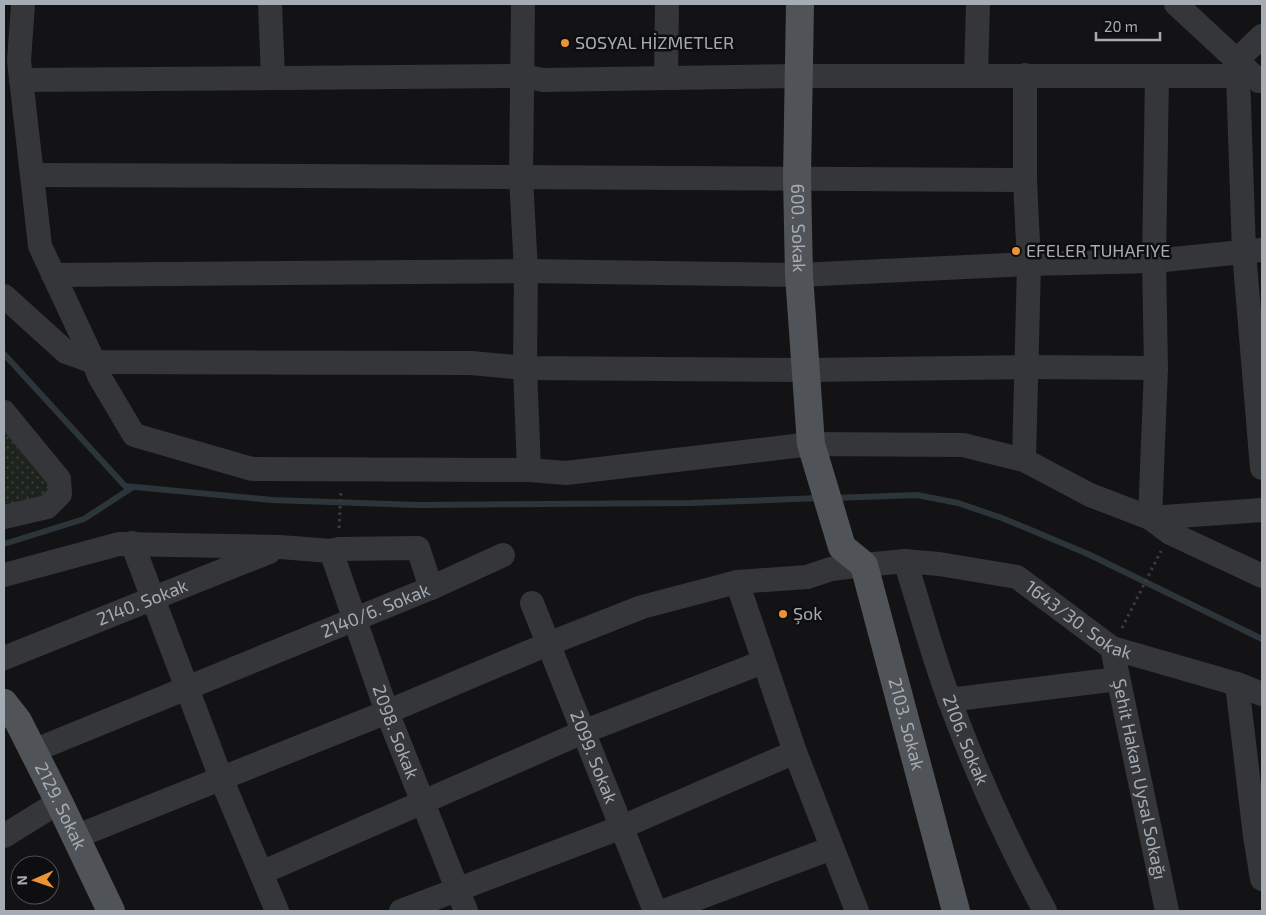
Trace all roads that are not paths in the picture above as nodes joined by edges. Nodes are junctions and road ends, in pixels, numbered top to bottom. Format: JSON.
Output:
{"nodes":[{"id":1,"x":23,"y":4,"type":"edge"},
{"id":2,"x":270,"y":4,"type":"edge"},
{"id":3,"x":523,"y":4,"type":"edge"},
{"id":4,"x":667,"y":4,"type":"edge"},
{"id":5,"x":800,"y":4,"type":"edge"},
{"id":6,"x":978,"y":4,"type":"edge"},
{"id":7,"x":1179,"y":5,"type":"edge"},
{"id":8,"x":1262,"y":36,"type":"edge"},
{"id":9,"x":15,"y":65,"type":"edge"},
{"id":10,"x":1248,"y":74,"type":"edge"},
{"id":11,"x":976,"y":75,"type":"junction"},
{"id":12,"x":1026,"y":75,"type":"junction"},
{"id":13,"x":523,"y":76,"type":"junction"},
{"id":14,"x":798,"y":76,"type":"junction"},
{"id":15,"x":1157,"y":76,"type":"junction"},
{"id":16,"x":666,"y":77,"type":"junction"},
{"id":17,"x":273,"y":78,"type":"junction"},
{"id":18,"x":32,"y":175,"type":"junction"},
{"id":19,"x":797,"y":177,"type":"junction"},
{"id":20,"x":521,"y":178,"type":"junction"},
{"id":21,"x":1025,"y":180,"type":"junction"},
{"id":22,"x":1253,"y":251,"type":"edge"},
{"id":23,"x":1154,"y":261,"type":"junction"},
{"id":24,"x":1028,"y":264,"type":"junction"},
{"id":25,"x":526,"y":271,"type":"junction"},
{"id":26,"x":53,"y":275,"type":"junction"},
{"id":27,"x":799,"y":275,"type":"junction"},
{"id":28,"x":4,"y":296,"type":"edge"},
{"id":29,"x":94,"y":362,"type":"junction"},
{"id":30,"x":525,"y":368,"type":"junction"},
{"id":31,"x":1028,"y":368,"type":"junction"},
{"id":32,"x":1156,"y":368,"type":"junction"},
{"id":33,"x":806,"y":370,"type":"junction"},
{"id":34,"x":1259,"y":396,"type":"edge"},
{"id":35,"x":4,"y":412,"type":"edge"},
{"id":36,"x":812,"y":447,"type":"junction"},
{"id":37,"x":1024,"y":460,"type":"junction"},
{"id":38,"x":1262,"y":468,"type":"edge"},
{"id":39,"x":529,"y":470,"type":"junction"},
{"id":40,"x":1262,"y":510,"type":"edge"},
{"id":41,"x":4,"y":518,"type":"edge"},
{"id":42,"x":1150,"y":518,"type":"junction"},
{"id":43,"x":132,"y":543,"type":"junction"},
{"id":44,"x":280,"y":548,"type":"junction"},
{"id":45,"x":334,"y":550,"type":"junction"},
{"id":46,"x":503,"y":555,"type":"dead end"},
{"id":47,"x":905,"y":561,"type":"junction"},
{"id":48,"x":864,"y":565,"type":"junction"},
{"id":49,"x":4,"y":575,"type":"edge"},
{"id":50,"x":1262,"y":576,"type":"edge"},
{"id":51,"x":738,"y":582,"type":"junction"},
{"id":52,"x":431,"y":588,"type":"junction"},
{"id":53,"x":153,"y":597,"type":"junction"},
{"id":54,"x":532,"y":603,"type":"dead end"},
{"id":55,"x":355,"y":618,"type":"junction"},
{"id":56,"x":548,"y":644,"type":"junction"},
{"id":57,"x":1112,"y":648,"type":"junction"},
{"id":58,"x":4,"y":658,"type":"edge"},
{"id":59,"x":763,"y":662,"type":"junction"},
{"id":60,"x":1118,"y":679,"type":"junction"},
{"id":61,"x":1237,"y":684,"type":"junction"},
{"id":62,"x":187,"y":687,"type":"junction"},
{"id":63,"x":1262,"y":694,"type":"edge"},
{"id":64,"x":949,"y":700,"type":"junction"},
{"id":65,"x":4,"y":703,"type":"edge"},
{"id":66,"x":388,"y":712,"type":"junction"},
{"id":67,"x":583,"y":732,"type":"junction"},
{"id":68,"x":33,"y":751,"type":"junction"},
{"id":69,"x":795,"y":752,"type":"junction"},
{"id":70,"x":221,"y":778,"type":"junction"},
{"id":71,"x":59,"y":802,"type":"junction"},
{"id":72,"x":423,"y":802,"type":"junction"},
{"id":73,"x":622,"y":826,"type":"junction"},
{"id":74,"x":4,"y":836,"type":"edge"},
{"id":75,"x":75,"y":837,"type":"junction"},
{"id":76,"x":832,"y":848,"type":"junction"},
{"id":77,"x":261,"y":873,"type":"junction"},
{"id":78,"x":1262,"y":880,"type":"edge"},
{"id":79,"x":458,"y":889,"type":"junction"},
{"id":80,"x":105,"y":909,"type":"edge"},
{"id":81,"x":277,"y":911,"type":"edge"},
{"id":82,"x":401,"y":911,"type":"edge"},
{"id":83,"x":466,"y":911,"type":"edge"},
{"id":84,"x":655,"y":911,"type":"edge"},
{"id":85,"x":664,"y":911,"type":"edge"},
{"id":86,"x":857,"y":911,"type":"edge"},
{"id":87,"x":956,"y":911,"type":"edge"},
{"id":88,"x":1046,"y":911,"type":"edge"},
{"id":89,"x":1167,"y":911,"type":"edge"}],
"edges":[{"from":1,"to":9,"type":"street"},
{"from":2,"to":17,"type":"street"},
{"from":3,"to":13,"type":"street"},
{"from":4,"to":16,"type":"street"},
{"from":5,"to":14,"type":"main road","name":"600. Sokak"},
{"from":6,"to":11,"type":"street"},
{"from":7,"to":10,"type":"street"},
{"from":8,"to":10,"type":"street"},
{"from":9,"to":17,"type":"street"},
{"from":9,"to":18,"type":"street"},
{"from":10,"to":15,"type":"street"},
{"from":10,"to":22,"type":"street"},
{"from":11,"to":12,"type":"street"},
{"from":11,"to":14,"type":"street"},
{"from":12,"to":15,"type":"street"},
{"from":12,"to":21,"type":"street"},
{"from":13,"to":16,"type":"street"},
{"from":13,"to":17,"type":"street"},
{"from":13,"to":20,"type":"street"},
{"from":14,"to":16,"type":"street"},
{"from":14,"to":19,"type":"main road","name":"600. Sokak"},
{"from":15,"to":23,"type":"street"},
{"from":18,"to":20,"type":"street"},
{"from":18,"to":26,"type":"street"},
{"from":19,"to":20,"type":"street"},
{"from":19,"to":21,"type":"street"},
{"from":19,"to":27,"type":"main road","name":"600. Sokak"},
{"from":20,"to":25,"type":"street"},
{"from":21,"to":24,"type":"street"},
{"from":22,"to":23,"type":"street"},
{"from":22,"to":34,"type":"street"},
{"from":23,"to":24,"type":"street"},
{"from":23,"to":32,"type":"street"},
{"from":24,"to":27,"type":"street"},
{"from":24,"to":31,"type":"street"},
{"from":25,"to":26,"type":"street"},
{"from":25,"to":27,"type":"street"},
{"from":25,"to":30,"type":"street"},
{"from":26,"to":29,"type":"street"},
{"from":27,"to":33,"type":"main road","name":"600. Sokak"},
{"from":28,"to":29,"type":"street"},
{"from":29,"to":30,"type":"street"},
{"from":29,"to":39,"type":"street"},
{"from":30,"to":33,"type":"street"},
{"from":30,"to":39,"type":"street"},
{"from":31,"to":32,"type":"street"},
{"from":31,"to":33,"type":"street"},
{"from":31,"to":37,"type":"street"},
{"from":32,"to":42,"type":"street"},
{"from":33,"to":36,"type":"main road","name":"600. Sokak"},
{"from":34,"to":38,"type":"street"},
{"from":35,"to":41,"type":"street"},
{"from":36,"to":37,"type":"street"},
{"from":36,"to":39,"type":"street"},
{"from":36,"to":48,"type":"main road","name":"600. Sokak"},
{"from":37,"to":42,"type":"street"},
{"from":40,"to":42,"type":"street"},
{"from":42,"to":50,"type":"street"},
{"from":43,"to":44,"type":"street","name":"2140/6. Sokak"},
{"from":43,"to":49,"type":"street","name":"2140/6. Sokak"},
{"from":43,"to":53,"type":"street"},
{"from":44,"to":45,"type":"street","name":"2140/6. Sokak"},
{"from":44,"to":53,"type":"street","name":"2140. Sokak"},
{"from":45,"to":52,"type":"street","name":"2140/6. Sokak"},
{"from":45,"to":55,"type":"street","name":"2098. Sokak"},
{"from":46,"to":52,"type":"street"},
{"from":47,"to":48,"type":"street","name":"1643/30. Sokak"},
{"from":47,"to":57,"type":"street","name":"1643/30. Sokak"},
{"from":47,"to":64,"type":"street","name":"2106. Sokak"},
{"from":48,"to":51,"type":"street","name":"1643/30. Sokak"},
{"from":48,"to":87,"type":"main road","name":"2103. Sokak"},
{"from":51,"to":56,"type":"street","name":"1643/30. Sokak"},
{"from":51,"to":59,"type":"street"},
{"from":52,"to":55,"type":"street","name":"2140/6. Sokak"},
{"from":53,"to":58,"type":"street","name":"2140. Sokak"},
{"from":53,"to":62,"type":"street"},
{"from":54,"to":56,"type":"street","name":"2099. Sokak"},
{"from":55,"to":62,"type":"street","name":"2140/6. Sokak"},
{"from":55,"to":66,"type":"street","name":"2098. Sokak"},
{"from":56,"to":66,"type":"street","name":"1643/30. Sokak"},
{"from":56,"to":67,"type":"street","name":"2099. Sokak"},
{"from":57,"to":60,"type":"street","name":"Şehit Hakan Uysal Sokağı"},
{"from":57,"to":61,"type":"street","name":"1643/30. Sokak"},
{"from":59,"to":67,"type":"street"},
{"from":59,"to":69,"type":"street"},
{"from":60,"to":64,"type":"street"},
{"from":60,"to":89,"type":"street","name":"Şehit Hakan Uysal Sokağı"},
{"from":61,"to":63,"type":"street","name":"1643/30. Sokak"},
{"from":61,"to":78,"type":"street"},
{"from":62,"to":68,"type":"street","name":"2140/6. Sokak"},
{"from":62,"to":70,"type":"street"},
{"from":64,"to":88,"type":"street","name":"2106. Sokak"},
{"from":65,"to":68,"type":"main road","name":"2129. Sokak"},
{"from":66,"to":70,"type":"street","name":"1643/30. Sokak"},
{"from":66,"to":72,"type":"street","name":"2098. Sokak"},
{"from":67,"to":72,"type":"street"},
{"from":67,"to":73,"type":"street","name":"2099. Sokak"},
{"from":68,"to":71,"type":"main road","name":"2129. Sokak"},
{"from":69,"to":73,"type":"street"},
{"from":69,"to":76,"type":"street"},
{"from":70,"to":75,"type":"street","name":"1643/30. Sokak"},
{"from":70,"to":77,"type":"street"},
{"from":71,"to":74,"type":"street"},
{"from":71,"to":75,"type":"main road","name":"2129. Sokak"},
{"from":72,"to":77,"type":"street"},
{"from":72,"to":79,"type":"street","name":"2098. Sokak"},
{"from":73,"to":79,"type":"street"},
{"from":73,"to":84,"type":"street","name":"2099. Sokak"},
{"from":75,"to":80,"type":"main road","name":"2129. Sokak"},
{"from":76,"to":85,"type":"street"},
{"from":76,"to":86,"type":"street"},
{"from":77,"to":81,"type":"street"},
{"from":79,"to":82,"type":"street"},
{"from":79,"to":83,"type":"street","name":"2098. Sokak"}]}
